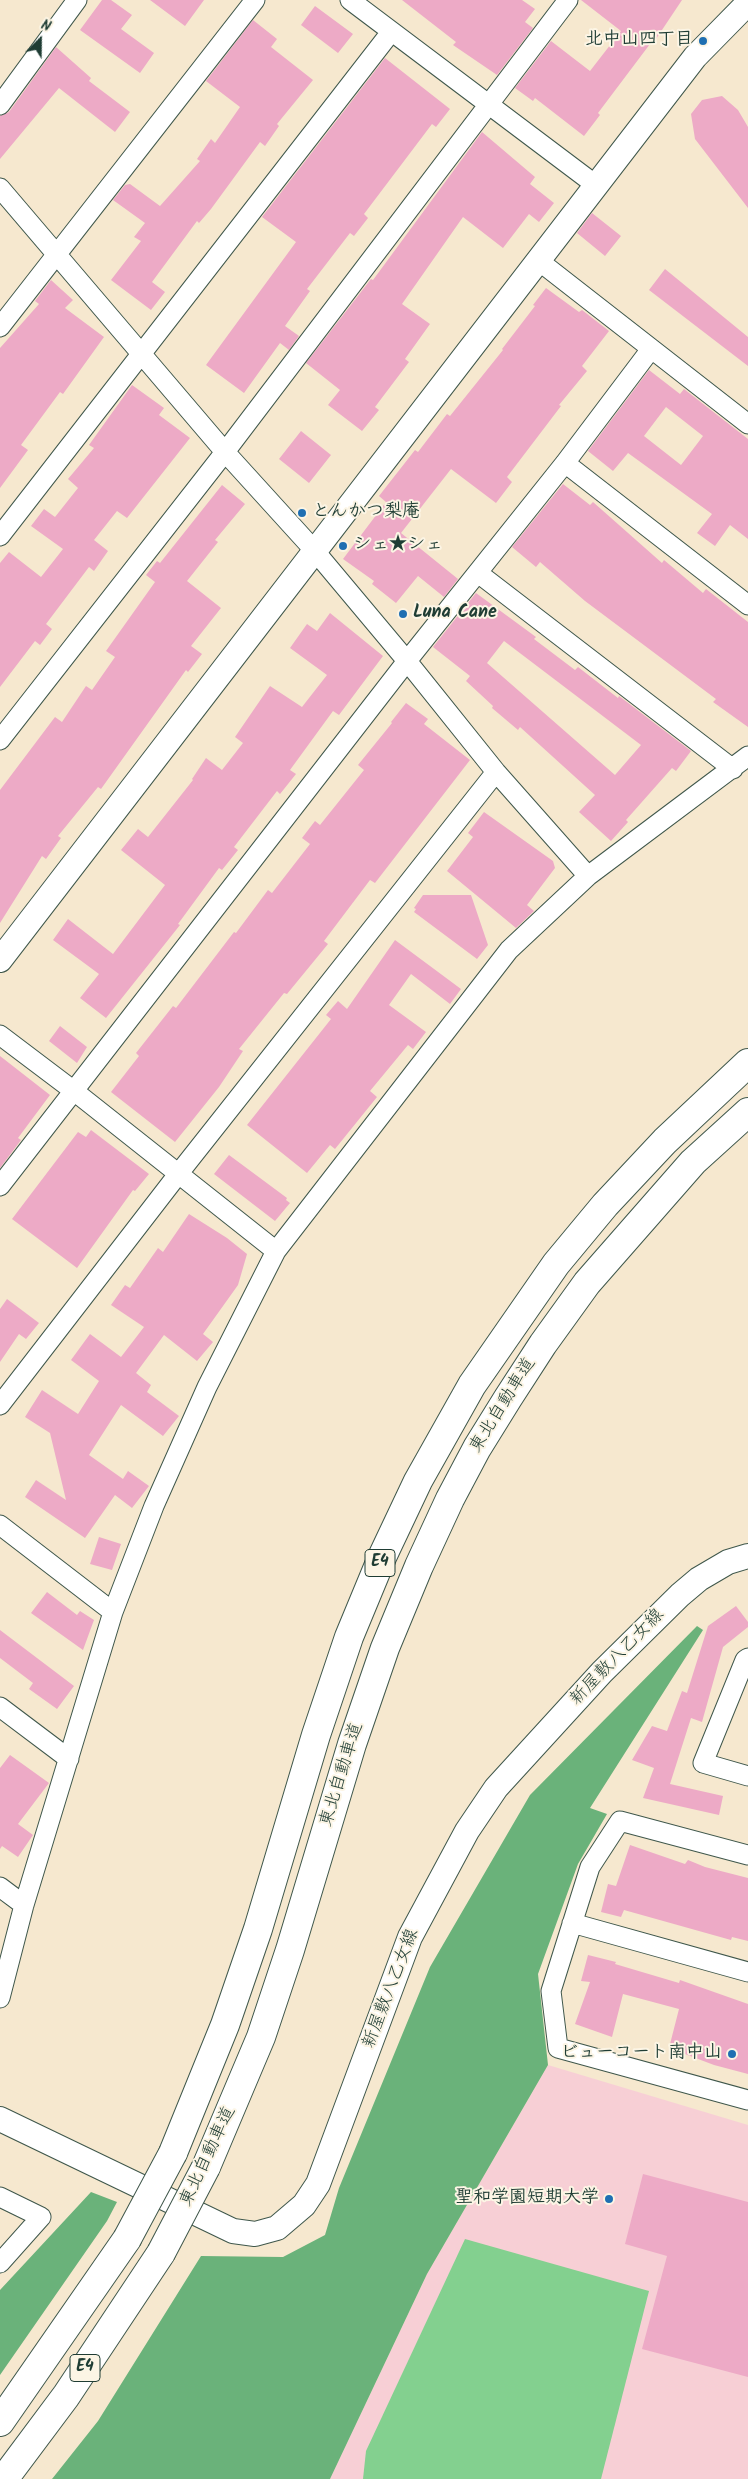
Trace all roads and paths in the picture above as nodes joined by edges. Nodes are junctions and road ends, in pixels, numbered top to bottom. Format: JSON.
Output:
{"nodes":[{"id":1,"x":77,"y":0,"type":"edge"},
{"id":2,"x":255,"y":0,"type":"edge"},
{"id":3,"x":350,"y":0,"type":"edge"},
{"id":4,"x":568,"y":0,"type":"edge"},
{"id":5,"x":748,"y":3,"type":"edge"},
{"id":6,"x":391,"y":32,"type":"junction"},
{"id":7,"x":0,"y":105,"type":"edge"},
{"id":8,"x":489,"y":105,"type":"junction"},
{"id":9,"x":597,"y":186,"type":"junction"},
{"id":10,"x":0,"y":188,"type":"edge"},
{"id":11,"x":58,"y":254,"type":"junction"},
{"id":12,"x":539,"y":261,"type":"junction"},
{"id":13,"x":0,"y":327,"type":"edge"},
{"id":14,"x":651,"y":349,"type":"junction"},
{"id":15,"x":141,"y":354,"type":"junction"},
{"id":16,"x":748,"y":424,"type":"edge"},
{"id":17,"x":225,"y":452,"type":"junction"},
{"id":18,"x":565,"y":463,"type":"junction"},
{"id":19,"x":0,"y":536,"type":"edge"},
{"id":20,"x":314,"y":550,"type":"junction"},
{"id":21,"x":478,"y":573,"type":"junction"},
{"id":22,"x":748,"y":605,"type":"edge"},
{"id":23,"x":407,"y":660,"type":"junction"},
{"id":24,"x":0,"y":740,"type":"edge"},
{"id":25,"x":748,"y":756,"type":"edge"},
{"id":26,"x":733,"y":769,"type":"junction"},
{"id":27,"x":496,"y":772,"type":"junction"},
{"id":28,"x":588,"y":876,"type":"junction"},
{"id":29,"x":0,"y":960,"type":"edge"},
{"id":30,"x":0,"y":1035,"type":"edge"},
{"id":31,"x":748,"y":1063,"type":"edge"},
{"id":32,"x":74,"y":1090,"type":"junction"},
{"id":33,"x":748,"y":1112,"type":"edge"},
{"id":34,"x":179,"y":1173,"type":"junction"},
{"id":35,"x":0,"y":1186,"type":"edge"},
{"id":36,"x":276,"y":1251,"type":"junction"},
{"id":37,"x":0,"y":1405,"type":"edge"},
{"id":38,"x":0,"y":1525,"type":"edge"},
{"id":39,"x":748,"y":1556,"type":"edge"},
{"id":40,"x":113,"y":1612,"type":"junction"},
{"id":41,"x":748,"y":1658,"type":"edge"},
{"id":42,"x":0,"y":1707,"type":"edge"},
{"id":43,"x":69,"y":1759,"type":"junction"},
{"id":44,"x":748,"y":1776,"type":"edge"},
{"id":45,"x":748,"y":1855,"type":"edge"},
{"id":46,"x":0,"y":1887,"type":"edge"},
{"id":47,"x":24,"y":1905,"type":"junction"},
{"id":48,"x":572,"y":1923,"type":"junction"},
{"id":49,"x":748,"y":1972,"type":"edge"},
{"id":50,"x":0,"y":1998,"type":"edge"},
{"id":51,"x":748,"y":2100,"type":"edge"},
{"id":52,"x":0,"y":2118,"type":"edge"},
{"id":53,"x":0,"y":2197,"type":"edge"},
{"id":54,"x":0,"y":2263,"type":"edge"},
{"id":55,"x":0,"y":2422,"type":"edge"},
{"id":56,"x":4,"y":2479,"type":"edge"}],
"edges":[{"from":1,"to":7,"type":"street"},
{"from":2,"to":11,"type":"street"},
{"from":3,"to":6,"type":"street"},
{"from":4,"to":8,"type":"street"},
{"from":5,"to":9,"type":"street"},
{"from":6,"to":8,"type":"street"},
{"from":6,"to":15,"type":"street"},
{"from":8,"to":9,"type":"street"},
{"from":8,"to":17,"type":"street"},
{"from":9,"to":12,"type":"street"},
{"from":10,"to":11,"type":"street"},
{"from":11,"to":13,"type":"street"},
{"from":11,"to":15,"type":"street"},
{"from":12,"to":14,"type":"street"},
{"from":12,"to":20,"type":"street"},
{"from":14,"to":16,"type":"street"},
{"from":14,"to":18,"type":"street"},
{"from":15,"to":17,"type":"street"},
{"from":15,"to":19,"type":"street"},
{"from":17,"to":20,"type":"street"},
{"from":17,"to":24,"type":"street"},
{"from":18,"to":21,"type":"street"},
{"from":18,"to":22,"type":"street"},
{"from":20,"to":23,"type":"street"},
{"from":20,"to":29,"type":"street"},
{"from":21,"to":23,"type":"street"},
{"from":21,"to":26,"type":"street"},
{"from":23,"to":27,"type":"street"},
{"from":23,"to":32,"type":"street"},
{"from":25,"to":26,"type":"street"},
{"from":26,"to":28,"type":"street"},
{"from":27,"to":28,"type":"street"},
{"from":27,"to":34,"type":"street"},
{"from":28,"to":36,"type":"street"},
{"from":30,"to":32,"type":"street"},
{"from":31,"to":55,"type":"highway","name":"東北自動車道","number":"E4","bridge":true},
{"from":32,"to":34,"type":"street"},
{"from":32,"to":35,"type":"street"},
{"from":33,"to":56,"type":"highway","name":"東北自動車道","number":"E4","bridge":true},
{"from":34,"to":36,"type":"street"},
{"from":34,"to":37,"type":"street"},
{"from":36,"to":40,"type":"street"},
{"from":38,"to":40,"type":"street"},
{"from":39,"to":52,"type":"street","name":"新屋敷八乙女線"},
{"from":40,"to":43,"type":"street"},
{"from":41,"to":44,"type":"street"},
{"from":42,"to":43,"type":"street"},
{"from":43,"to":47,"type":"street"},
{"from":45,"to":48,"type":"street"},
{"from":46,"to":47,"type":"street"},
{"from":47,"to":50,"type":"street"},
{"from":48,"to":49,"type":"street"},
{"from":48,"to":51,"type":"street"},
{"from":53,"to":54,"type":"street"}]}
